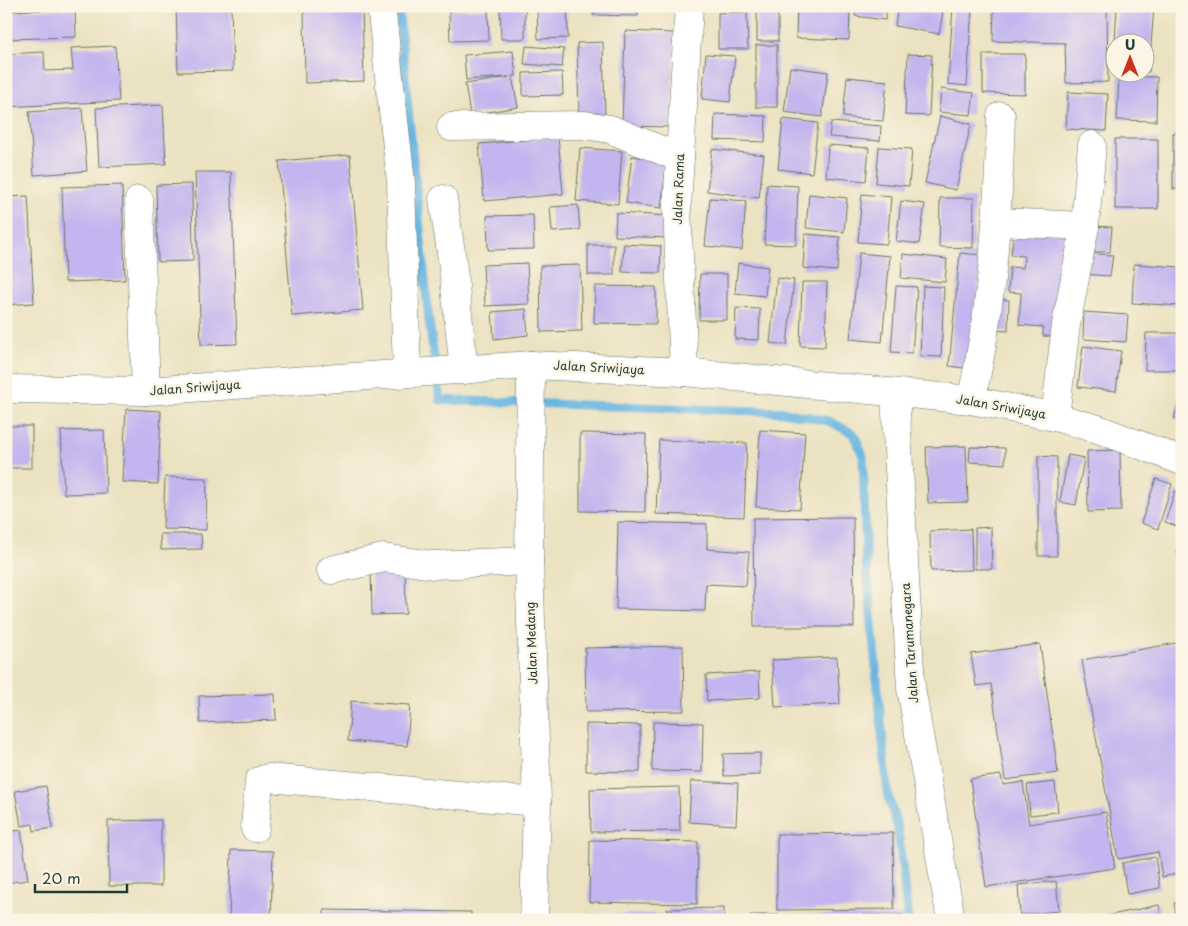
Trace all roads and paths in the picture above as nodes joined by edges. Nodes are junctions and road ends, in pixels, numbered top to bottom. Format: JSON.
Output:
{"nodes":[{"id":1,"x":381,"y":6,"type":"edge"},
{"id":2,"x":689,"y":6,"type":"edge"},
{"id":3,"x":1001,"y":116,"type":"dead end"},
{"id":4,"x":451,"y":127,"type":"dead end"},
{"id":5,"x":1092,"y":145,"type":"dead end"},
{"id":6,"x":680,"y":158,"type":"junction"},
{"id":7,"x":443,"y":199,"type":"dead end"},
{"id":8,"x":139,"y":200,"type":"dead end"},
{"id":9,"x":998,"y":222,"type":"junction"},
{"id":10,"x":1085,"y":226,"type":"junction"},
{"id":11,"x":531,"y":365,"type":"junction"},
{"id":12,"x":458,"y":370,"type":"junction"},
{"id":13,"x":684,"y":372,"type":"junction"},
{"id":14,"x":412,"y":373,"type":"junction"},
{"id":15,"x":6,"y":389,"type":"edge"},
{"id":16,"x":146,"y":391,"type":"junction"},
{"id":17,"x":895,"y":394,"type":"junction"},
{"id":18,"x":971,"y":400,"type":"junction"},
{"id":19,"x":1055,"y":417,"type":"junction"},
{"id":20,"x":1182,"y":461,"type":"edge"},
{"id":21,"x":529,"y":561,"type":"junction"},
{"id":22,"x":331,"y":570,"type":"dead end"},
{"id":23,"x":537,"y":802,"type":"junction"},
{"id":24,"x":255,"y":828,"type":"dead end"},
{"id":25,"x":534,"y":920,"type":"edge"},
{"id":26,"x":950,"y":920,"type":"edge"}],
"edges":[{"from":1,"to":14,"type":"street"},
{"from":2,"to":6,"type":"street","name":"Jalan Rama"},
{"from":3,"to":9,"type":"street"},
{"from":4,"to":6,"type":"street"},
{"from":5,"to":10,"type":"street"},
{"from":6,"to":13,"type":"street","name":"Jalan Rama"},
{"from":7,"to":12,"type":"street"},
{"from":8,"to":16,"type":"street"},
{"from":9,"to":10,"type":"street"},
{"from":9,"to":18,"type":"street"},
{"from":10,"to":19,"type":"street"},
{"from":11,"to":12,"type":"street","name":"Jalan Sriwijaya"},
{"from":11,"to":13,"type":"street","name":"Jalan Sriwijaya"},
{"from":11,"to":21,"type":"street","name":"Jalan Medang"},
{"from":12,"to":14,"type":"street","name":"Jalan Sriwijaya"},
{"from":13,"to":17,"type":"street","name":"Jalan Sriwijaya"},
{"from":14,"to":16,"type":"street","name":"Jalan Sriwijaya"},
{"from":15,"to":16,"type":"street","name":"Jalan Sriwijaya"},
{"from":17,"to":18,"type":"street","name":"Jalan Sriwijaya"},
{"from":17,"to":26,"type":"street","name":"Jalan Tarumanegara"},
{"from":18,"to":19,"type":"street","name":"Jalan Sriwijaya"},
{"from":19,"to":20,"type":"street","name":"Jalan Sriwijaya"},
{"from":21,"to":22,"type":"street"},
{"from":21,"to":23,"type":"street","name":"Jalan Medang"},
{"from":23,"to":24,"type":"street"},
{"from":23,"to":25,"type":"street","name":"Jalan Medang"}]}
